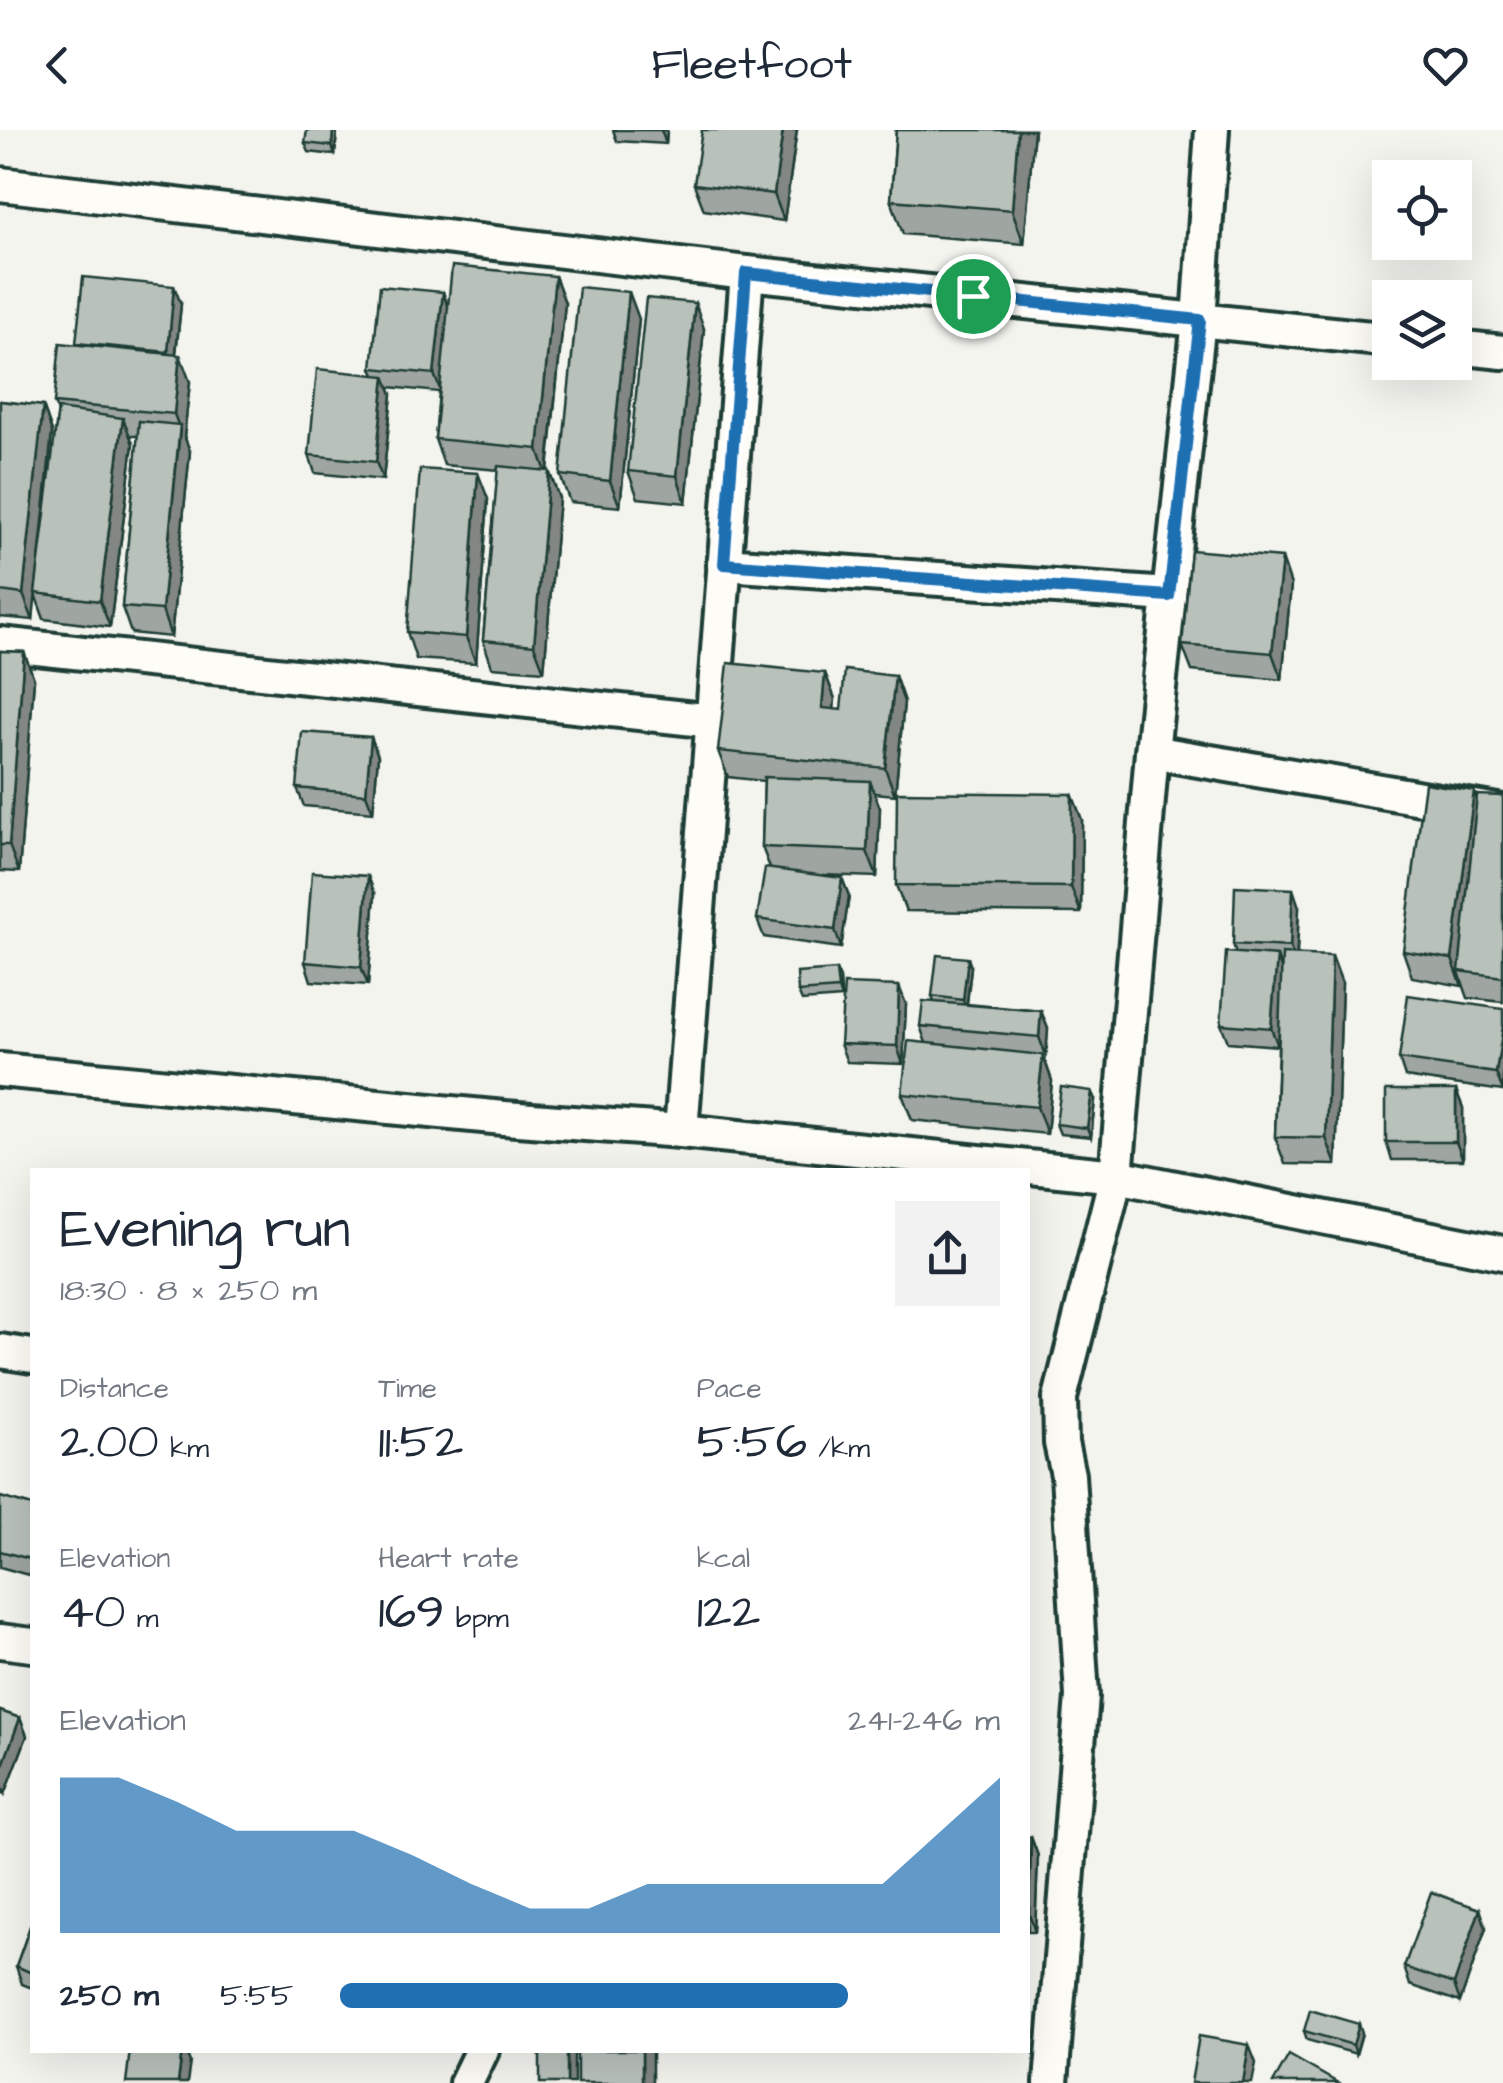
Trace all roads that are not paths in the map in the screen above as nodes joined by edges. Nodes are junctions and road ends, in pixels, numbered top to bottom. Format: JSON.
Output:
{"nodes":[{"id":1,"x":1212,"y":130,"type":"edge"},
{"id":2,"x":0,"y":184,"type":"edge"},
{"id":3,"x":746,"y":273,"type":"junction"},
{"id":4,"x":1200,"y":320,"type":"junction"},
{"id":5,"x":1372,"y":338,"type":"edge"},
{"id":6,"x":1472,"y":348,"type":"edge"},
{"id":7,"x":1503,"y":352,"type":"edge"},
{"id":8,"x":724,"y":564,"type":"junction"},
{"id":9,"x":1169,"y":596,"type":"junction"},
{"id":10,"x":0,"y":644,"type":"edge"},
{"id":11,"x":712,"y":721,"type":"junction"},
{"id":12,"x":1152,"y":752,"type":"junction"},
{"id":13,"x":1503,"y":812,"type":"edge"},
{"id":14,"x":0,"y":1070,"type":"edge"},
{"id":15,"x":681,"y":1131,"type":"junction"},
{"id":16,"x":911,"y":1163,"type":"edge"},
{"id":17,"x":990,"y":1168,"type":"edge"},
{"id":18,"x":1030,"y":1171,"type":"edge"},
{"id":19,"x":1116,"y":1176,"type":"junction"},
{"id":20,"x":1503,"y":1252,"type":"edge"},
{"id":21,"x":0,"y":1351,"type":"edge"},
{"id":22,"x":30,"y":1356,"type":"edge"},
{"id":23,"x":0,"y":1641,"type":"edge"},
{"id":24,"x":30,"y":1645,"type":"edge"},
{"id":25,"x":481,"y":2053,"type":"edge"},
{"id":26,"x":466,"y":2083,"type":"edge"},
{"id":27,"x":1051,"y":2083,"type":"edge"}],
"edges":[{"from":1,"to":4,"type":"street"},
{"from":2,"to":3,"type":"street"},
{"from":3,"to":4,"type":"street"},
{"from":3,"to":8,"type":"street"},
{"from":4,"to":5,"type":"street"},
{"from":4,"to":9,"type":"street"},
{"from":6,"to":7,"type":"street"},
{"from":8,"to":9,"type":"street"},
{"from":8,"to":11,"type":"street"},
{"from":9,"to":12,"type":"street"},
{"from":10,"to":11,"type":"street"},
{"from":11,"to":15,"type":"street"},
{"from":12,"to":13,"type":"street"},
{"from":12,"to":19,"type":"street"},
{"from":14,"to":15,"type":"street"},
{"from":15,"to":16,"type":"street"},
{"from":16,"to":17,"type":"street"},
{"from":18,"to":19,"type":"street"},
{"from":19,"to":20,"type":"street"},
{"from":19,"to":27,"type":"street"},
{"from":21,"to":22,"type":"street"},
{"from":23,"to":24,"type":"street"},
{"from":25,"to":26,"type":"street"}]}
